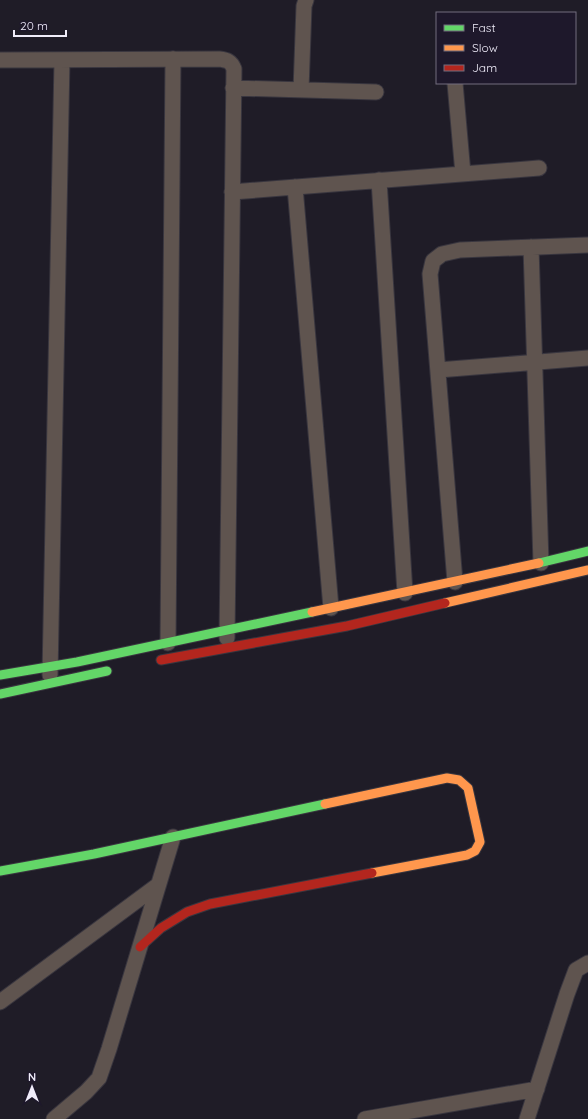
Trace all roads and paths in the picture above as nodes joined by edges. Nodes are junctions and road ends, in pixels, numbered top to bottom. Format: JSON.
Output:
{"nodes":[{"id":1,"x":306,"y":0,"type":"edge"},
{"id":2,"x":173,"y":59,"type":"junction"},
{"id":3,"x":0,"y":60,"type":"edge"},
{"id":4,"x":62,"y":60,"type":"junction"},
{"id":5,"x":455,"y":84,"type":"edge"},
{"id":6,"x":233,"y":88,"type":"junction"},
{"id":7,"x":301,"y":90,"type":"junction"},
{"id":8,"x":376,"y":92,"type":"dead end"},
{"id":9,"x":538,"y":168,"type":"dead end"},
{"id":10,"x":463,"y":174,"type":"junction"},
{"id":11,"x":379,"y":180,"type":"junction"},
{"id":12,"x":295,"y":187,"type":"junction"},
{"id":13,"x":232,"y":192,"type":"junction"},
{"id":14,"x":588,"y":245,"type":"edge"},
{"id":15,"x":531,"y":247,"type":"junction"},
{"id":16,"x":588,"y":358,"type":"edge"},
{"id":17,"x":535,"y":362,"type":"junction"},
{"id":18,"x":438,"y":370,"type":"junction"},
{"id":19,"x":588,"y":551,"type":"edge"},
{"id":20,"x":542,"y":563,"type":"junction"},
{"id":21,"x":588,"y":570,"type":"edge"},
{"id":22,"x":455,"y":582,"type":"junction"},
{"id":23,"x":405,"y":593,"type":"junction"},
{"id":24,"x":331,"y":608,"type":"junction"},
{"id":25,"x":226,"y":631,"type":"junction"},
{"id":26,"x":168,"y":643,"type":"junction"},
{"id":27,"x":227,"y":647,"type":"junction"},
{"id":28,"x":153,"y":661,"type":"dead end"},
{"id":29,"x":50,"y":667,"type":"junction"},
{"id":30,"x":115,"y":670,"type":"dead end"},
{"id":31,"x":0,"y":675,"type":"edge"},
{"id":32,"x":50,"y":684,"type":"junction"},
{"id":33,"x":0,"y":694,"type":"edge"},
{"id":34,"x":173,"y":837,"type":"junction"},
{"id":35,"x":0,"y":871,"type":"edge"},
{"id":36,"x":158,"y":885,"type":"junction"},
{"id":37,"x":140,"y":946,"type":"junction"},
{"id":38,"x":588,"y":963,"type":"edge"},
{"id":39,"x":0,"y":1002,"type":"edge"},
{"id":40,"x":537,"y":1089,"type":"junction"},
{"id":41,"x":54,"y":1119,"type":"edge"},
{"id":42,"x":365,"y":1119,"type":"edge"},
{"id":43,"x":527,"y":1119,"type":"edge"}],
"edges":[{"from":1,"to":7,"type":"street"},
{"from":2,"to":4,"type":"street"},
{"from":2,"to":6,"type":"street"},
{"from":2,"to":26,"type":"street"},
{"from":3,"to":4,"type":"street"},
{"from":4,"to":29,"type":"street"},
{"from":5,"to":10,"type":"street"},
{"from":6,"to":7,"type":"street"},
{"from":6,"to":13,"type":"street"},
{"from":7,"to":8,"type":"street"},
{"from":9,"to":10,"type":"street"},
{"from":10,"to":11,"type":"street"},
{"from":11,"to":12,"type":"street"},
{"from":11,"to":23,"type":"street"},
{"from":12,"to":13,"type":"street"},
{"from":12,"to":24,"type":"street"},
{"from":13,"to":25,"type":"street"},
{"from":14,"to":15,"type":"street"},
{"from":15,"to":17,"type":"street"},
{"from":15,"to":18,"type":"street"},
{"from":16,"to":17,"type":"street"},
{"from":17,"to":18,"type":"street"},
{"from":17,"to":20,"type":"street"},
{"from":18,"to":22,"type":"street"},
{"from":19,"to":20,"type":"main road"},
{"from":20,"to":22,"type":"main road"},
{"from":21,"to":27,"type":"main road"},
{"from":22,"to":23,"type":"main road"},
{"from":23,"to":24,"type":"main road"},
{"from":24,"to":25,"type":"main road"},
{"from":25,"to":26,"type":"main road"},
{"from":25,"to":27,"type":"street"},
{"from":26,"to":29,"type":"main road"},
{"from":27,"to":28,"type":"main road"},
{"from":29,"to":31,"type":"main road"},
{"from":29,"to":32,"type":"street"},
{"from":30,"to":32,"type":"main road"},
{"from":32,"to":33,"type":"main road"},
{"from":34,"to":35,"type":"main road"},
{"from":34,"to":36,"type":"street"},
{"from":34,"to":37,"type":"main road"},
{"from":36,"to":37,"type":"street"},
{"from":36,"to":39,"type":"street"},
{"from":37,"to":41,"type":"street"},
{"from":38,"to":40,"type":"street"},
{"from":40,"to":42,"type":"street"},
{"from":40,"to":43,"type":"street"}]}
